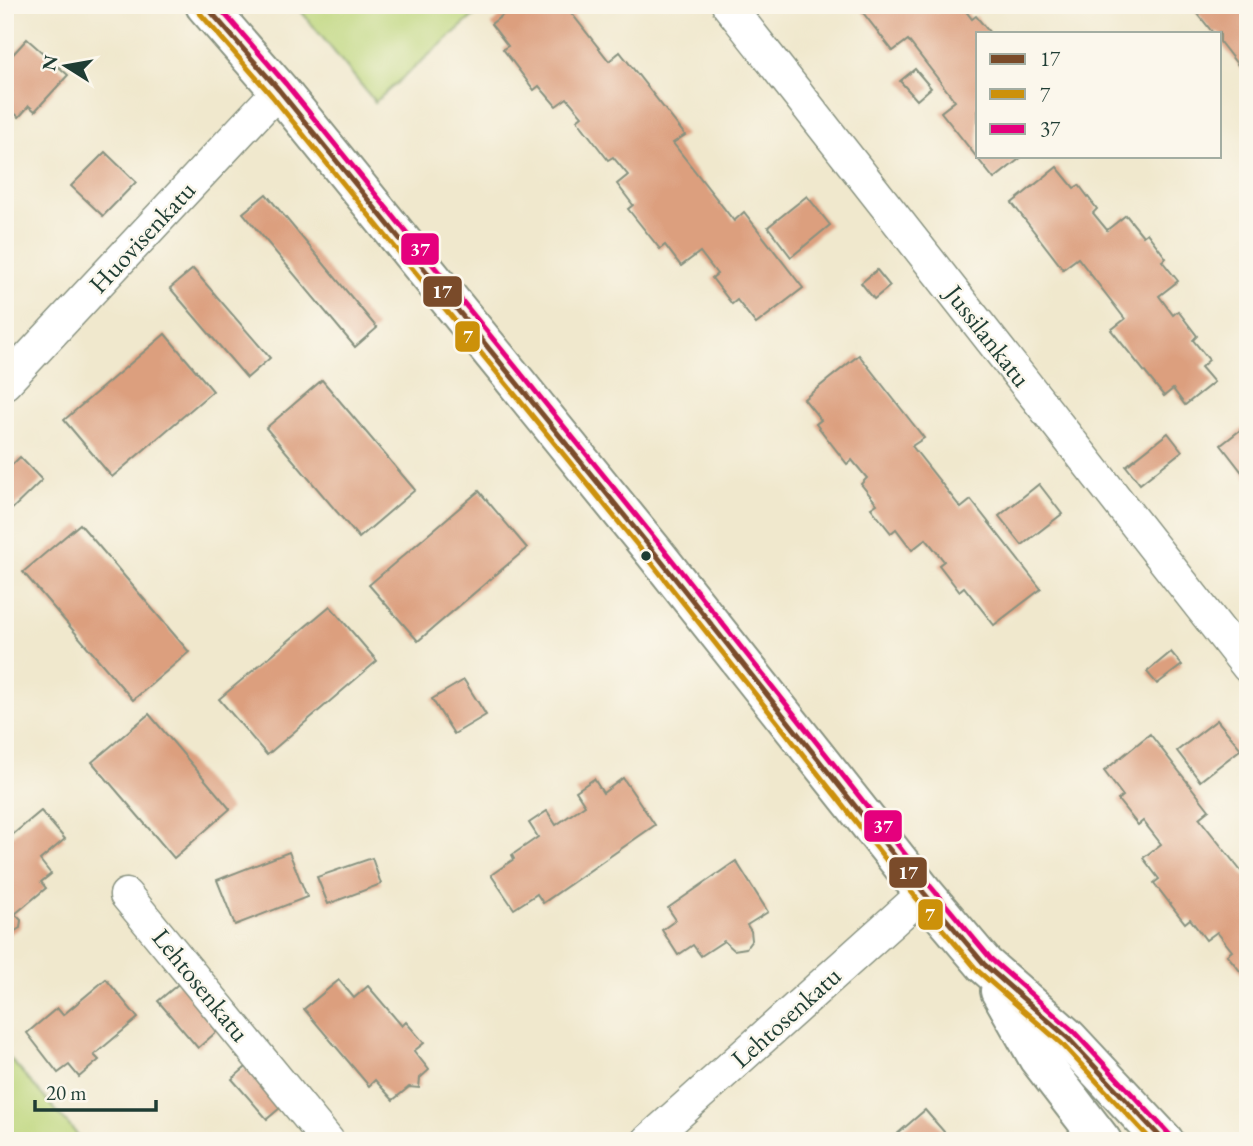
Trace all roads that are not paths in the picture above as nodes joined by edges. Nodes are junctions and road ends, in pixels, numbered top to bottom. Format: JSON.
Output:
{"nodes":[{"id":1,"x":205,"y":5,"type":"edge"},
{"id":2,"x":728,"y":5,"type":"edge"},
{"id":3,"x":279,"y":90,"type":"junction"},
{"id":4,"x":5,"y":383,"type":"edge"},
{"id":5,"x":1248,"y":667,"type":"edge"},
{"id":6,"x":924,"y":893,"type":"junction"},
{"id":7,"x":127,"y":895,"type":"dead end"},
{"id":8,"x":985,"y":965,"type":"junction"},
{"id":9,"x":328,"y":1141,"type":"edge"},
{"id":10,"x":648,"y":1141,"type":"edge"},
{"id":11,"x":1102,"y":1141,"type":"edge"},
{"id":12,"x":1164,"y":1141,"type":"edge"}],
"edges":[{"from":1,"to":3,"type":"main road"},
{"from":2,"to":5,"type":"street","name":"Jussilankatu"},
{"from":3,"to":4,"type":"street","name":"Huovisenkatu"},
{"from":3,"to":6,"type":"main road"},
{"from":6,"to":8,"type":"main road"},
{"from":6,"to":10,"type":"street","name":"Lehtosenkatu"},
{"from":7,"to":9,"type":"street","name":"Lehtosenkatu"},
{"from":8,"to":11,"type":"main road"},
{"from":8,"to":12,"type":"main road"}]}
